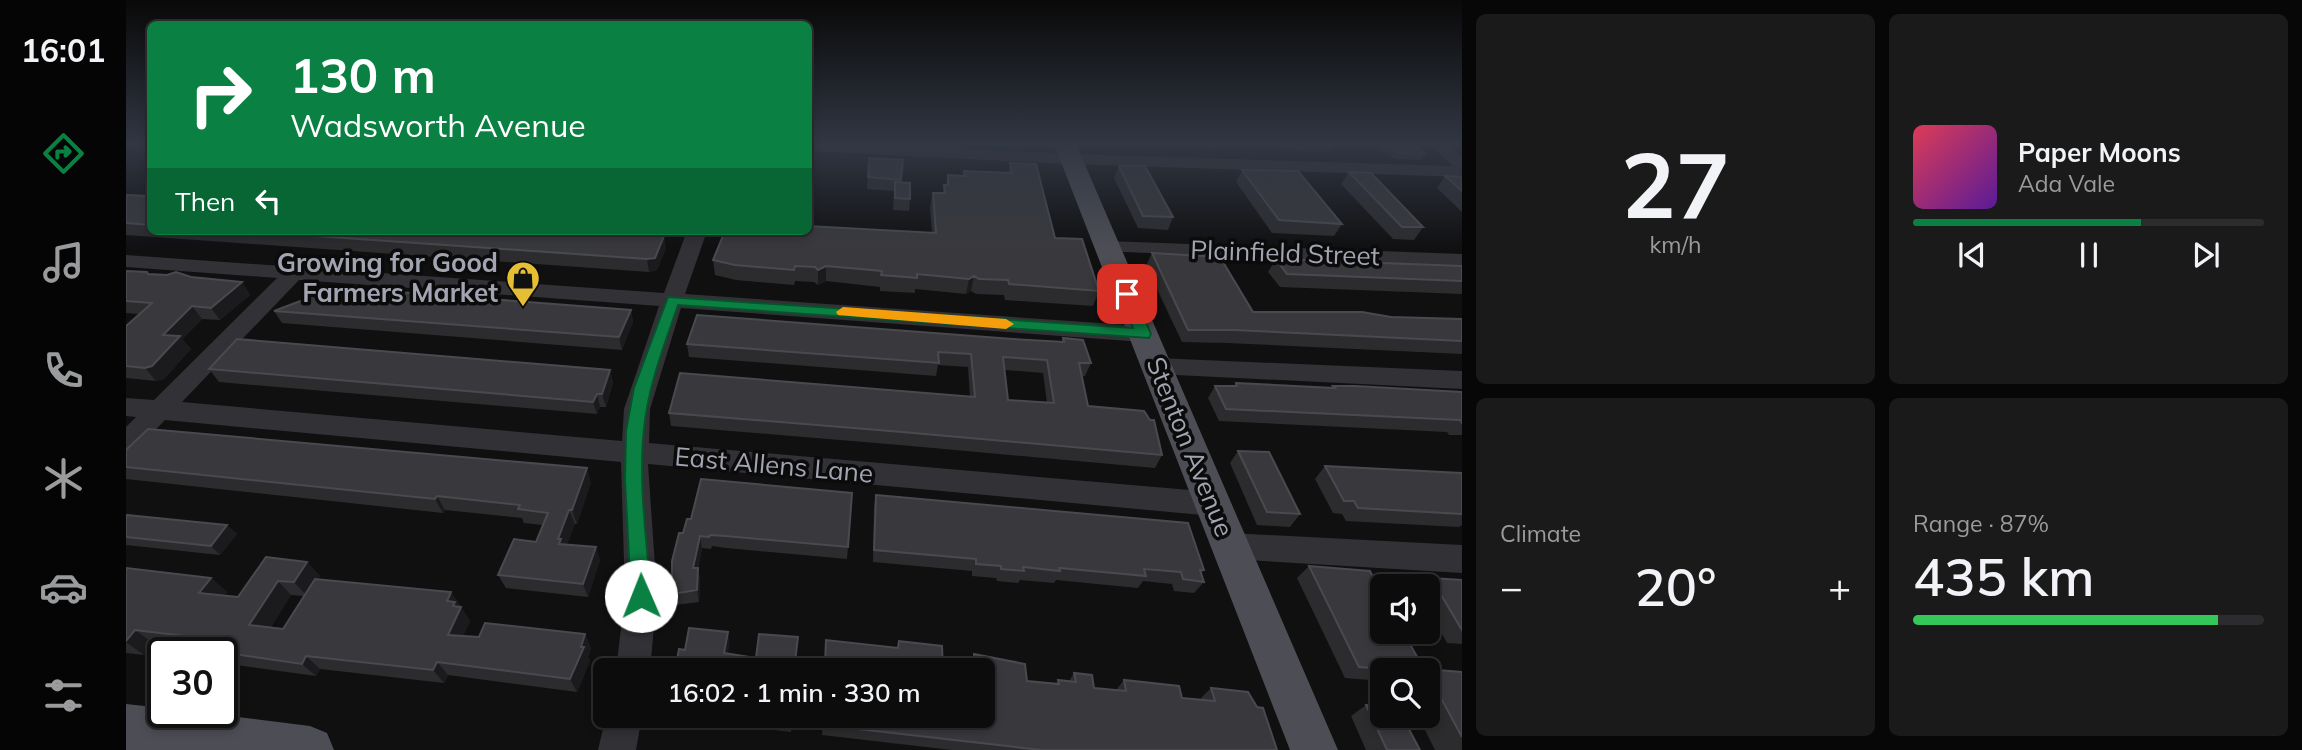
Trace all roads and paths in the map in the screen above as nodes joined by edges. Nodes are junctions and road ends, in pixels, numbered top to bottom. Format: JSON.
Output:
{"nodes":[{"id":1,"x":1079,"y":179,"type":"edge"},
{"id":2,"x":696,"y":235,"type":"edge"},
{"id":3,"x":1107,"y":247,"type":"junction"},
{"id":4,"x":1462,"y":260,"type":"edge"},
{"id":5,"x":126,"y":261,"type":"edge"},
{"id":6,"x":294,"y":273,"type":"junction"},
{"id":7,"x":673,"y":300,"type":"junction"},
{"id":8,"x":1143,"y":334,"type":"junction"},
{"id":9,"x":1156,"y":366,"type":"junction"},
{"id":10,"x":1462,"y":380,"type":"edge"},
{"id":11,"x":126,"y":407,"type":"edge"},
{"id":12,"x":160,"y":410,"type":"junction"},
{"id":13,"x":126,"y":444,"type":"edge"},
{"id":14,"x":634,"y":453,"type":"junction"},
{"id":15,"x":1213,"y":504,"type":"junction"},
{"id":16,"x":1230,"y":546,"type":"junction"},
{"id":17,"x":1462,"y":559,"type":"edge"},
{"id":18,"x":634,"y":658,"type":"edge"},
{"id":19,"x":126,"y":727,"type":"edge"},
{"id":20,"x":622,"y":728,"type":"edge"},
{"id":21,"x":310,"y":750,"type":"edge"},
{"id":22,"x":617,"y":750,"type":"edge"},
{"id":23,"x":1314,"y":750,"type":"edge"}],
"edges":[{"from":1,"to":3,"type":"main road","name":"Stenton Avenue"},
{"from":2,"to":7,"type":"street"},
{"from":3,"to":4,"type":"street","name":"Plainfield Street"},
{"from":3,"to":8,"type":"main road","name":"Stenton Avenue"},
{"from":5,"to":6,"type":"street"},
{"from":6,"to":7,"type":"street"},
{"from":6,"to":12,"type":"street"},
{"from":7,"to":8,"type":"street"},
{"from":7,"to":14,"type":"street"},
{"from":8,"to":9,"type":"main road","name":"Stenton Avenue"},
{"from":9,"to":10,"type":"street"},
{"from":9,"to":15,"type":"main road","name":"Stenton Avenue"},
{"from":11,"to":12,"type":"street","name":"East Allens Lane"},
{"from":12,"to":13,"type":"street"},
{"from":12,"to":14,"type":"street","name":"East Allens Lane"},
{"from":14,"to":15,"type":"street","name":"East Allens Lane"},
{"from":14,"to":18,"type":"street"},
{"from":15,"to":16,"type":"main road","name":"Stenton Avenue"},
{"from":16,"to":17,"type":"street"},
{"from":16,"to":23,"type":"main road","name":"Stenton Avenue"},
{"from":19,"to":21,"type":"main road"},
{"from":20,"to":22,"type":"street"}]}
